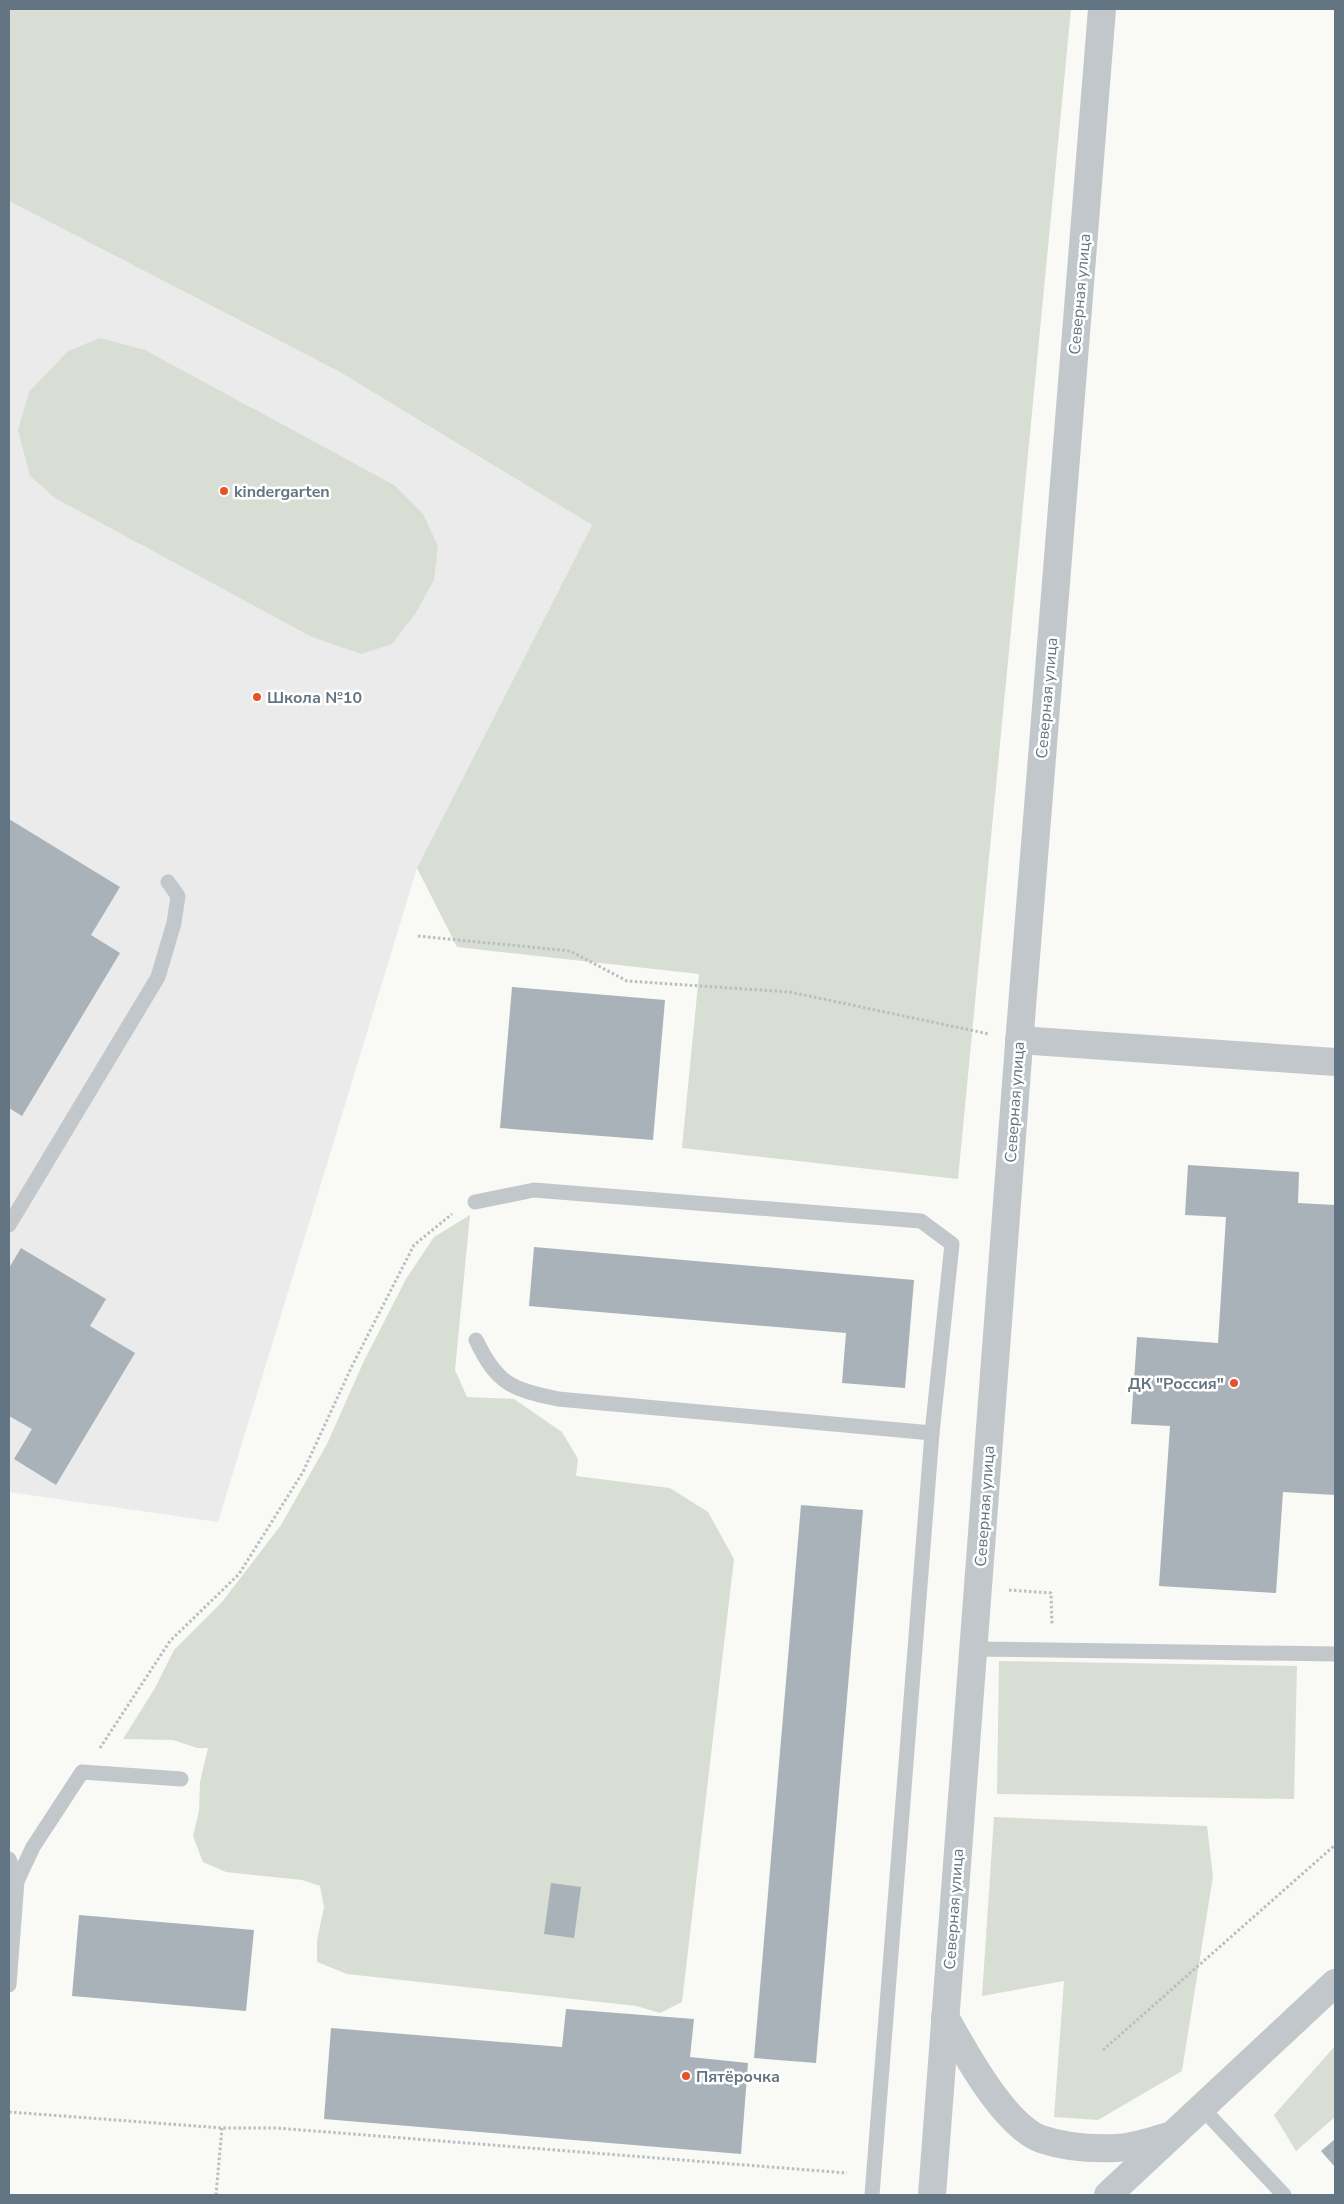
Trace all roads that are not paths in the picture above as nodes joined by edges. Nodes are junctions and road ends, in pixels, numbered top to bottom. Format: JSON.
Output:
{"nodes":[{"id":1,"x":1102,"y":9,"type":"edge"},
{"id":2,"x":168,"y":882,"type":"dead end"},
{"id":3,"x":1019,"y":1040,"type":"junction"},
{"id":4,"x":1335,"y":1062,"type":"edge"},
{"id":5,"x":475,"y":1202,"type":"road end"},
{"id":6,"x":9,"y":1225,"type":"edge"},
{"id":7,"x":476,"y":1340,"type":"dead end"},
{"id":8,"x":932,"y":1433,"type":"junction"},
{"id":9,"x":973,"y":1649,"type":"junction"},
{"id":10,"x":1335,"y":1654,"type":"edge"},
{"id":11,"x":180,"y":1780,"type":"dead end"},
{"id":12,"x":9,"y":1859,"type":"edge"},
{"id":13,"x":17,"y":1881,"type":"junction"},
{"id":14,"x":1335,"y":1983,"type":"edge"},
{"id":15,"x":9,"y":1985,"type":"edge"},
{"id":16,"x":945,"y":2017,"type":"junction"},
{"id":17,"x":1201,"y":2107,"type":"junction"},
{"id":18,"x":1171,"y":2136,"type":"junction"},
{"id":19,"x":872,"y":2195,"type":"edge"},
{"id":20,"x":932,"y":2195,"type":"edge"},
{"id":21,"x":1108,"y":2195,"type":"edge"},
{"id":22,"x":1284,"y":2195,"type":"edge"}],
"edges":[{"from":1,"to":3,"type":"street","name":"Северная улица"},
{"from":2,"to":6,"type":"lane"},
{"from":3,"to":4,"type":"street"},
{"from":3,"to":9,"type":"street","name":"Северная улица"},
{"from":5,"to":8,"type":"lane"},
{"from":7,"to":8,"type":"lane"},
{"from":8,"to":19,"type":"lane"},
{"from":9,"to":10,"type":"lane"},
{"from":9,"to":16,"type":"street","name":"Северная улица"},
{"from":11,"to":13,"type":"lane"},
{"from":12,"to":13,"type":"lane"},
{"from":13,"to":15,"type":"lane"},
{"from":14,"to":17,"type":"street"},
{"from":16,"to":18,"type":"street"},
{"from":16,"to":20,"type":"street","name":"Северная улица"},
{"from":17,"to":18,"type":"street"},
{"from":17,"to":22,"type":"lane"},
{"from":18,"to":21,"type":"street"}]}
